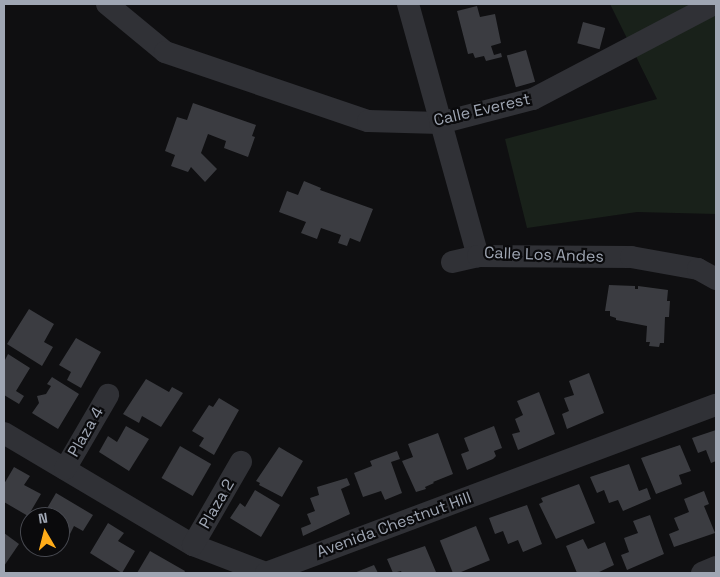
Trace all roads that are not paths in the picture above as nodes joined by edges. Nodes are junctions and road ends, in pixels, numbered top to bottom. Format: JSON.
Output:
{"nodes":[{"id":1,"x":107,"y":4,"type":"edge"},
{"id":2,"x":408,"y":4,"type":"edge"},
{"id":3,"x":714,"y":4,"type":"edge"},
{"id":4,"x":440,"y":123,"type":"junction"},
{"id":5,"x":478,"y":256,"type":"junction"},
{"id":6,"x":452,"y":262,"type":"dead end"},
{"id":7,"x":716,"y":279,"type":"edge"},
{"id":8,"x":108,"y":395,"type":"dead end"},
{"id":9,"x":716,"y":405,"type":"edge"},
{"id":10,"x":4,"y":433,"type":"edge"},
{"id":11,"x":241,"y":462,"type":"dead end"},
{"id":12,"x":65,"y":468,"type":"junction"},
{"id":13,"x":193,"y":546,"type":"junction"},
{"id":14,"x":716,"y":567,"type":"edge"},
{"id":15,"x":266,"y":573,"type":"edge"},
{"id":16,"x":702,"y":573,"type":"edge"}],
"edges":[{"from":1,"to":4,"type":"street","name":"Calle Everest"},
{"from":2,"to":4,"type":"street","name":"Calle Los Andes"},
{"from":3,"to":4,"type":"street","name":"Calle Everest"},
{"from":4,"to":5,"type":"street","name":"Calle Los Andes"},
{"from":5,"to":6,"type":"street"},
{"from":5,"to":7,"type":"street","name":"Calle Los Andes"},
{"from":8,"to":12,"type":"street","name":"Plaza 4"},
{"from":9,"to":15,"type":"street","name":"Avenida Chestnut Hill"},
{"from":10,"to":12,"type":"street","name":"Avenida Chestnut Hill"},
{"from":11,"to":13,"type":"street","name":"Plaza 2"},
{"from":12,"to":13,"type":"street","name":"Avenida Chestnut Hill"},
{"from":13,"to":15,"type":"street","name":"Avenida Chestnut Hill"},
{"from":14,"to":16,"type":"street"}]}
